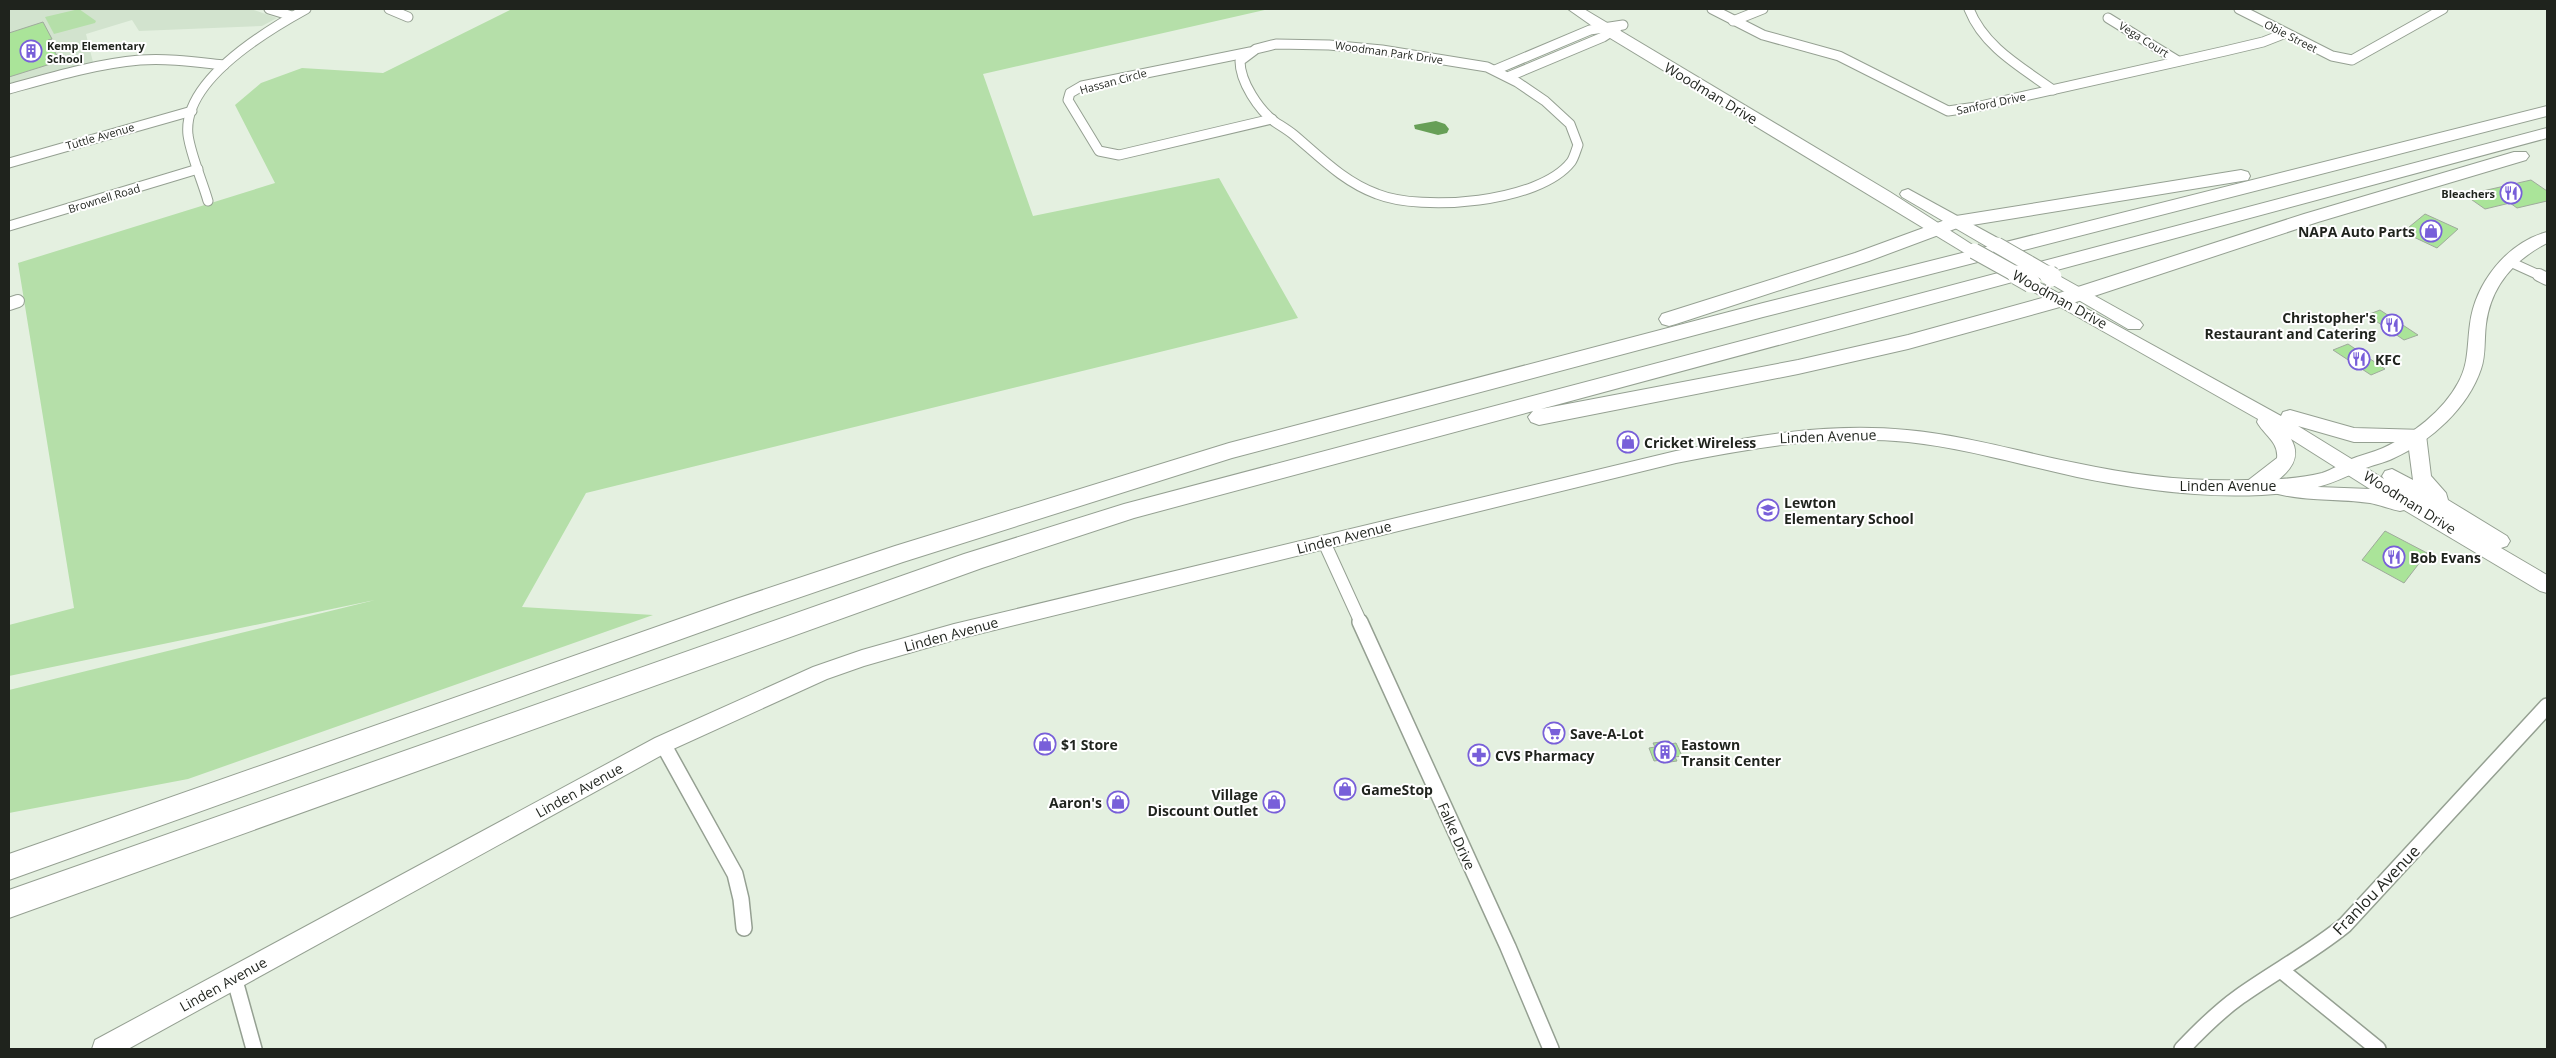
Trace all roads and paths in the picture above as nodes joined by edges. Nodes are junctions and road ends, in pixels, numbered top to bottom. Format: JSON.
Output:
{"nodes":[{"id":1,"x":269,"y":9,"type":"edge"},
{"id":2,"x":306,"y":9,"type":"edge"},
{"id":3,"x":389,"y":9,"type":"edge"},
{"id":4,"x":1575,"y":9,"type":"edge"},
{"id":5,"x":1600,"y":9,"type":"edge"},
{"id":6,"x":1712,"y":9,"type":"edge"},
{"id":7,"x":1763,"y":9,"type":"edge"},
{"id":8,"x":1969,"y":9,"type":"edge"},
{"id":9,"x":2239,"y":9,"type":"edge"},
{"id":10,"x":2443,"y":9,"type":"edge"},
{"id":11,"x":292,"y":16,"type":"junction"},
{"id":12,"x":408,"y":17,"type":"dead end"},
{"id":13,"x":2108,"y":18,"type":"dead end"},
{"id":14,"x":1733,"y":21,"type":"junction"},
{"id":15,"x":1612,"y":28,"type":"junction"},
{"id":16,"x":2286,"y":33,"type":"junction"},
{"id":17,"x":1250,"y":52,"type":"junction"},
{"id":18,"x":2178,"y":61,"type":"junction"},
{"id":19,"x":224,"y":65,"type":"junction"},
{"id":20,"x":1495,"y":70,"type":"junction"},
{"id":21,"x":1510,"y":76,"type":"junction"},
{"id":22,"x":9,"y":89,"type":"edge"},
{"id":23,"x":2053,"y":90,"type":"junction"},
{"id":24,"x":192,"y":111,"type":"junction"},
{"id":25,"x":2547,"y":111,"type":"edge"},
{"id":26,"x":1272,"y":119,"type":"junction"},
{"id":27,"x":2547,"y":133,"type":"edge"},
{"id":28,"x":2449,"y":136,"type":"junction"},
{"id":29,"x":2547,"y":147,"type":"edge"},
{"id":30,"x":9,"y":163,"type":"edge"},
{"id":31,"x":198,"y":169,"type":"junction"},
{"id":32,"x":208,"y":201,"type":"dead end"},
{"id":33,"x":1947,"y":225,"type":"junction"},
{"id":34,"x":9,"y":226,"type":"edge"},
{"id":35,"x":2547,"y":237,"type":"edge"},
{"id":36,"x":2508,"y":261,"type":"junction"},
{"id":37,"x":2547,"y":279,"type":"edge"},
{"id":38,"x":2070,"y":296,"type":"junction"},
{"id":39,"x":2248,"y":405,"type":"junction"},
{"id":40,"x":2290,"y":417,"type":"junction"},
{"id":41,"x":2417,"y":435,"type":"junction"},
{"id":42,"x":1365,"y":448,"type":"junction"},
{"id":43,"x":1229,"y":451,"type":"junction"},
{"id":44,"x":2359,"y":463,"type":"junction"},
{"id":45,"x":2277,"y":486,"type":"junction"},
{"id":46,"x":2253,"y":487,"type":"junction"},
{"id":47,"x":2450,"y":511,"type":"junction"},
{"id":48,"x":2429,"y":516,"type":"junction"},
{"id":49,"x":1324,"y":542,"type":"junction"},
{"id":50,"x":2547,"y":569,"type":"edge"},
{"id":51,"x":2547,"y":585,"type":"edge"},
{"id":52,"x":2547,"y":706,"type":"edge"},
{"id":53,"x":663,"y":744,"type":"junction"},
{"id":54,"x":9,"y":866,"type":"edge"},
{"id":55,"x":9,"y":904,"type":"edge"},
{"id":56,"x":744,"y":928,"type":"dead end"},
{"id":57,"x":2282,"y":971,"type":"junction"},
{"id":58,"x":234,"y":977,"type":"junction"},
{"id":59,"x":104,"y":1049,"type":"edge"},
{"id":60,"x":254,"y":1049,"type":"edge"},
{"id":61,"x":1551,"y":1049,"type":"edge"},
{"id":62,"x":2182,"y":1049,"type":"edge"},
{"id":63,"x":2378,"y":1049,"type":"edge"}],
"edges":[{"from":1,"to":11,"type":"street"},
{"from":2,"to":11,"type":"street"},
{"from":3,"to":12,"type":"street"},
{"from":4,"to":15,"type":"main road","name":"Woodman Drive"},
{"from":5,"to":15,"type":"main road","name":"Woodman Drive"},
{"from":6,"to":14,"type":"street","name":"Sanford Drive"},
{"from":7,"to":14,"type":"street"},
{"from":8,"to":23,"type":"street"},
{"from":9,"to":16,"type":"street","name":"Obie Street"},
{"from":10,"to":16,"type":"street","name":"Obie Street"},
{"from":11,"to":19,"type":"street"},
{"from":13,"to":18,"type":"street","name":"Vega Court"},
{"from":14,"to":23,"type":"street","name":"Sanford Drive"},
{"from":15,"to":20,"type":"street"},
{"from":15,"to":21,"type":"street"},
{"from":15,"to":33,"type":"main road","name":"Woodman Drive"},
{"from":15,"to":33,"type":"main road","name":"Woodman Drive"},
{"from":16,"to":18,"type":"street","name":"Sanford Drive"},
{"from":17,"to":20,"type":"street","name":"Woodman Park Drive"},
{"from":17,"to":26,"type":"street","name":"Woodman Park Drive"},
{"from":17,"to":26,"type":"street","name":"Hassan Circle"},
{"from":18,"to":23,"type":"street","name":"Sanford Drive"},
{"from":19,"to":22,"type":"street"},
{"from":19,"to":24,"type":"street"},
{"from":20,"to":21,"type":"street","name":"Woodman Park Drive"},
{"from":21,"to":26,"type":"street","name":"Woodman Park Drive"},
{"from":24,"to":30,"type":"street","name":"Tuttle Avenue"},
{"from":24,"to":31,"type":"street"},
{"from":25,"to":28,"type":"highway"},
{"from":27,"to":42,"type":"highway"},
{"from":28,"to":33,"type":"highway"},
{"from":28,"to":43,"type":"highway"},
{"from":29,"to":38,"type":"highway"},
{"from":31,"to":32,"type":"street"},
{"from":31,"to":34,"type":"street","name":"Brownell Road"},
{"from":33,"to":38,"type":"main road","name":"Woodman Drive","bridge":true},
{"from":33,"to":38,"type":"main road","name":"Woodman Drive","bridge":true},
{"from":33,"to":43,"type":"highway"},
{"from":35,"to":36,"type":"main road","name":"Linden Avenue"},
{"from":36,"to":37,"type":"street"},
{"from":36,"to":41,"type":"main road","name":"Linden Avenue"},
{"from":38,"to":39,"type":"main road","name":"Woodman Drive"},
{"from":38,"to":40,"type":"main road","name":"Woodman Drive"},
{"from":38,"to":42,"type":"highway"},
{"from":39,"to":44,"type":"main road","name":"Woodman Drive"},
{"from":39,"to":46,"type":"main road"},
{"from":40,"to":41,"type":"main road"},
{"from":40,"to":44,"type":"main road","name":"Woodman Drive"},
{"from":41,"to":44,"type":"main road","name":"Linden Avenue"},
{"from":41,"to":47,"type":"main road"},
{"from":42,"to":55,"type":"highway"},
{"from":43,"to":54,"type":"highway"},
{"from":44,"to":45,"type":"main road","name":"Linden Avenue"},
{"from":44,"to":47,"type":"main road","name":"Woodman Drive"},
{"from":44,"to":48,"type":"main road","name":"Woodman Drive"},
{"from":45,"to":46,"type":"main road","name":"Linden Avenue"},
{"from":45,"to":48,"type":"main road"},
{"from":46,"to":49,"type":"main road","name":"Linden Avenue"},
{"from":47,"to":50,"type":"main road","name":"Woodman Drive"},
{"from":48,"to":51,"type":"main road","name":"Woodman Drive"},
{"from":49,"to":53,"type":"main road","name":"Linden Avenue"},
{"from":49,"to":61,"type":"street","name":"Falke Drive"},
{"from":52,"to":57,"type":"street","name":"Franlou Avenue"},
{"from":53,"to":56,"type":"street"},
{"from":53,"to":58,"type":"main road","name":"Linden Avenue"},
{"from":57,"to":62,"type":"street","name":"Franlou Avenue"},
{"from":57,"to":63,"type":"street"},
{"from":58,"to":59,"type":"main road","name":"Linden Avenue"},
{"from":58,"to":60,"type":"street"}]}
